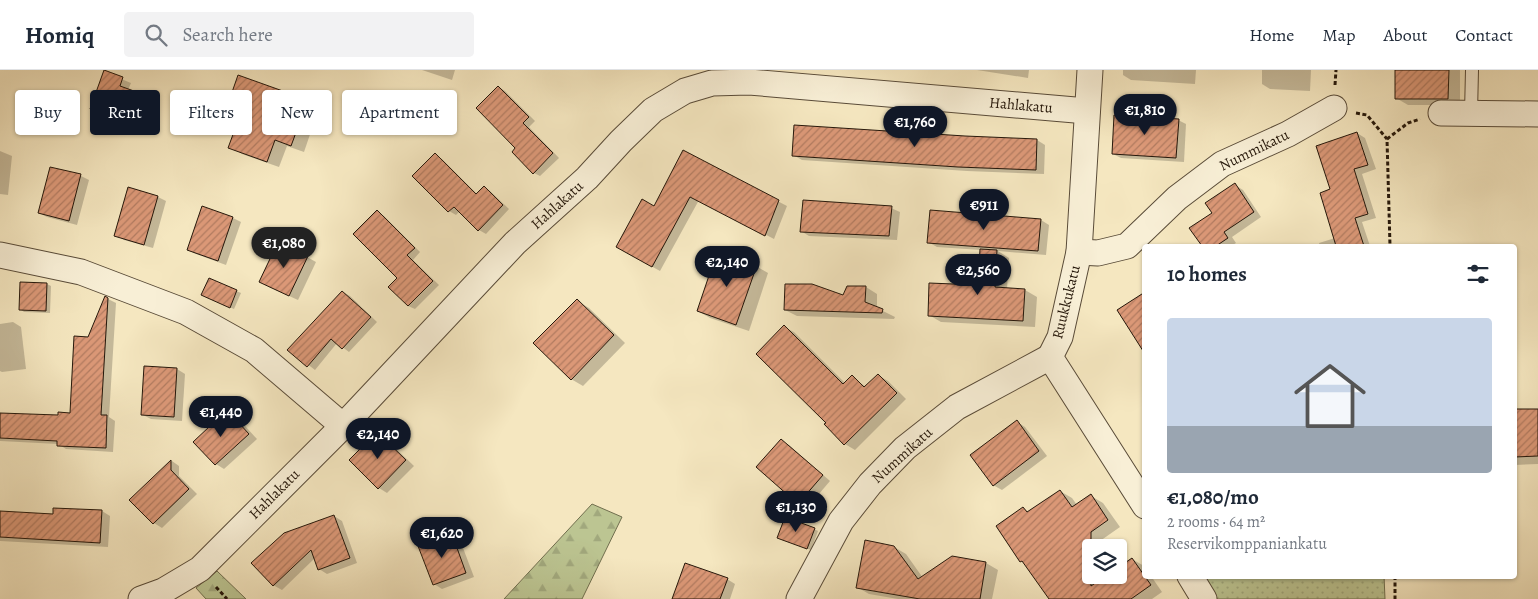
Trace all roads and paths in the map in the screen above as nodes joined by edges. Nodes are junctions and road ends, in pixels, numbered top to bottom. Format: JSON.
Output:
{"nodes":[{"id":1,"x":1090,"y":70,"type":"edge"},
{"id":2,"x":1472,"y":70,"type":"edge"},
{"id":3,"x":1334,"y":108,"type":"joint"},
{"id":4,"x":1087,"y":111,"type":"junction"},
{"id":5,"x":1441,"y":113,"type":"joint"},
{"id":6,"x":1471,"y":113,"type":"junction"},
{"id":7,"x":1538,"y":114,"type":"edge"},
{"id":8,"x":1387,"y":139,"type":"junction"},
{"id":9,"x":1390,"y":244,"type":"edge"},
{"id":10,"x":1079,"y":252,"type":"junction"},
{"id":11,"x":0,"y":255,"type":"edge"},
{"id":12,"x":1050,"y":357,"type":"junction"},
{"id":13,"x":343,"y":426,"type":"junction"},
{"id":14,"x":1142,"y":501,"type":"edge"},
{"id":15,"x":1192,"y":579,"type":"edge"},
{"id":16,"x":1395,"y":579,"type":"edge"},
{"id":17,"x":141,"y":599,"type":"edge"},
{"id":18,"x":799,"y":599,"type":"edge"},
{"id":19,"x":1204,"y":599,"type":"edge"},
{"id":20,"x":1395,"y":599,"type":"edge"}],
"edges":[{"from":1,"to":4,"type":"street","name":"Ruukkukatu"},
{"from":2,"to":6,"type":"lane"},
{"from":3,"to":8,"type":"path"},
{"from":3,"to":10,"type":"street","name":"Nummikatu"},
{"from":4,"to":10,"type":"street","name":"Ruukkukatu"},
{"from":4,"to":13,"type":"street","name":"Hahlakatu"},
{"from":5,"to":6,"type":"street"},
{"from":5,"to":8,"type":"path"},
{"from":6,"to":7,"type":"street"},
{"from":8,"to":9,"type":"path"},
{"from":10,"to":12,"type":"street","name":"Ruukkukatu"},
{"from":11,"to":13,"type":"street"},
{"from":12,"to":14,"type":"street","name":"Ruukkukatu"},
{"from":12,"to":18,"type":"street","name":"Nummikatu"},
{"from":13,"to":17,"type":"street","name":"Hahlakatu"},
{"from":15,"to":19,"type":"street"},
{"from":16,"to":20,"type":"path"}]}
